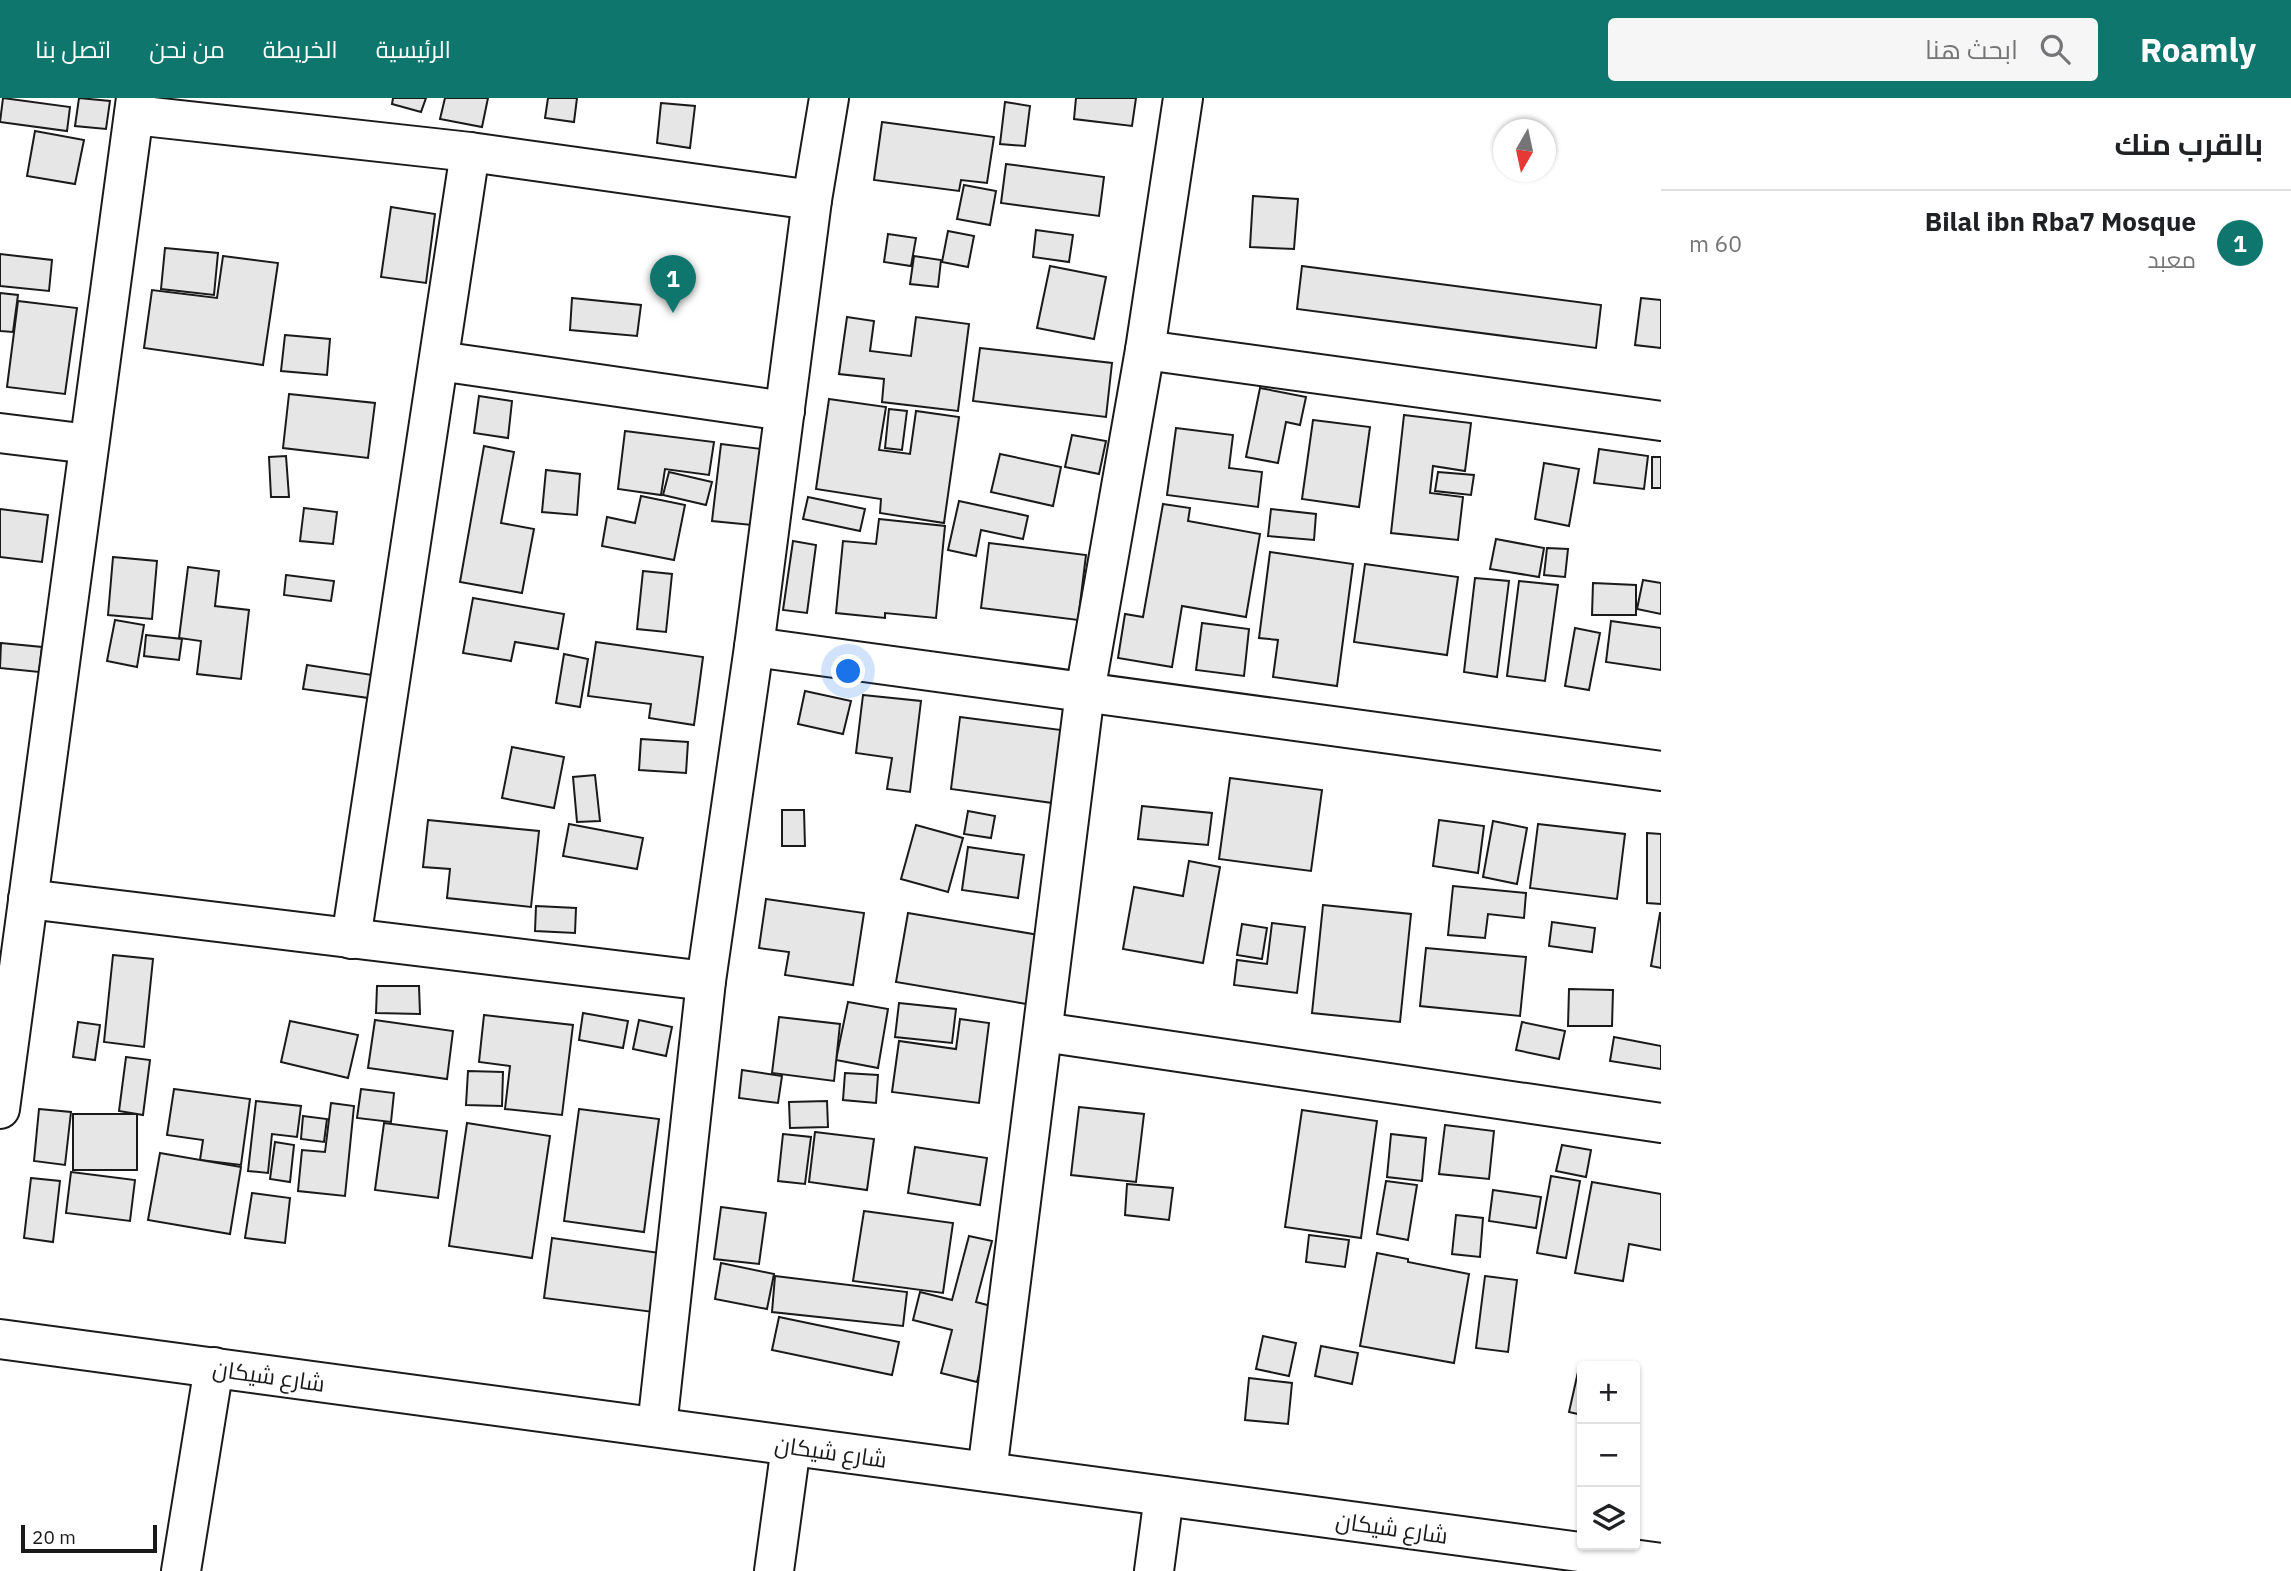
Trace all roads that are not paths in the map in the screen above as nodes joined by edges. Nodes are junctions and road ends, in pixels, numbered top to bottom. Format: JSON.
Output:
{"nodes":[{"id":1,"x":829,"y":98,"type":"edge"},
{"id":2,"x":1183,"y":98,"type":"edge"},
{"id":3,"x":135,"y":107,"type":"edge"},
{"id":4,"x":470,"y":152,"type":"junction"},
{"id":5,"x":812,"y":200,"type":"junction"},
{"id":6,"x":1146,"y":350,"type":"junction"},
{"id":7,"x":439,"y":361,"type":"junction"},
{"id":8,"x":785,"y":411,"type":"junction"},
{"id":9,"x":1661,"y":421,"type":"edge"},
{"id":10,"x":0,"y":433,"type":"edge"},
{"id":11,"x":89,"y":444,"type":"junction"},
{"id":12,"x":754,"y":647,"type":"junction"},
{"id":13,"x":1085,"y":692,"type":"junction"},
{"id":14,"x":1661,"y":771,"type":"edge"},
{"id":15,"x":29,"y":899,"type":"junction"},
{"id":16,"x":351,"y":939,"type":"junction"},
{"id":17,"x":706,"y":981,"type":"junction"},
{"id":18,"x":1044,"y":1032,"type":"junction"},
{"id":19,"x":0,"y":1109,"type":"edge"},
{"id":20,"x":1661,"y":1123,"type":"edge"},
{"id":21,"x":0,"y":1339,"type":"edge"},
{"id":22,"x":214,"y":1367,"type":"junction"},
{"id":23,"x":657,"y":1427,"type":"junction"},
{"id":24,"x":791,"y":1446,"type":"junction"},
{"id":25,"x":987,"y":1472,"type":"junction"},
{"id":26,"x":1164,"y":1496,"type":"junction"},
{"id":27,"x":1661,"y":1563,"type":"edge"},
{"id":28,"x":181,"y":1571,"type":"edge"},
{"id":29,"x":774,"y":1571,"type":"edge"},
{"id":30,"x":1154,"y":1571,"type":"edge"}],
"edges":[{"from":1,"to":5,"type":"street"},
{"from":2,"to":6,"type":"street"},
{"from":3,"to":4,"type":"street"},
{"from":3,"to":11,"type":"street"},
{"from":4,"to":5,"type":"street"},
{"from":4,"to":7,"type":"street"},
{"from":5,"to":8,"type":"street"},
{"from":6,"to":9,"type":"street"},
{"from":6,"to":13,"type":"street"},
{"from":7,"to":8,"type":"street"},
{"from":7,"to":16,"type":"street"},
{"from":8,"to":12,"type":"street"},
{"from":10,"to":11,"type":"street"},
{"from":11,"to":15,"type":"street"},
{"from":12,"to":13,"type":"street"},
{"from":12,"to":17,"type":"street"},
{"from":13,"to":14,"type":"street"},
{"from":13,"to":18,"type":"street"},
{"from":15,"to":16,"type":"street"},
{"from":15,"to":19,"type":"street"},
{"from":16,"to":17,"type":"street"},
{"from":17,"to":23,"type":"street"},
{"from":18,"to":20,"type":"street"},
{"from":18,"to":25,"type":"street"},
{"from":21,"to":22,"type":"street","name":"شارع شيكان"},
{"from":22,"to":23,"type":"street","name":"شارع شيكان"},
{"from":22,"to":28,"type":"street"},
{"from":23,"to":24,"type":"street","name":"شارع شيكان"},
{"from":24,"to":25,"type":"street","name":"شارع شيكان"},
{"from":24,"to":29,"type":"street"},
{"from":25,"to":26,"type":"street","name":"شارع شيكان"},
{"from":26,"to":27,"type":"street","name":"شارع شيكان"},
{"from":26,"to":30,"type":"street"}]}
